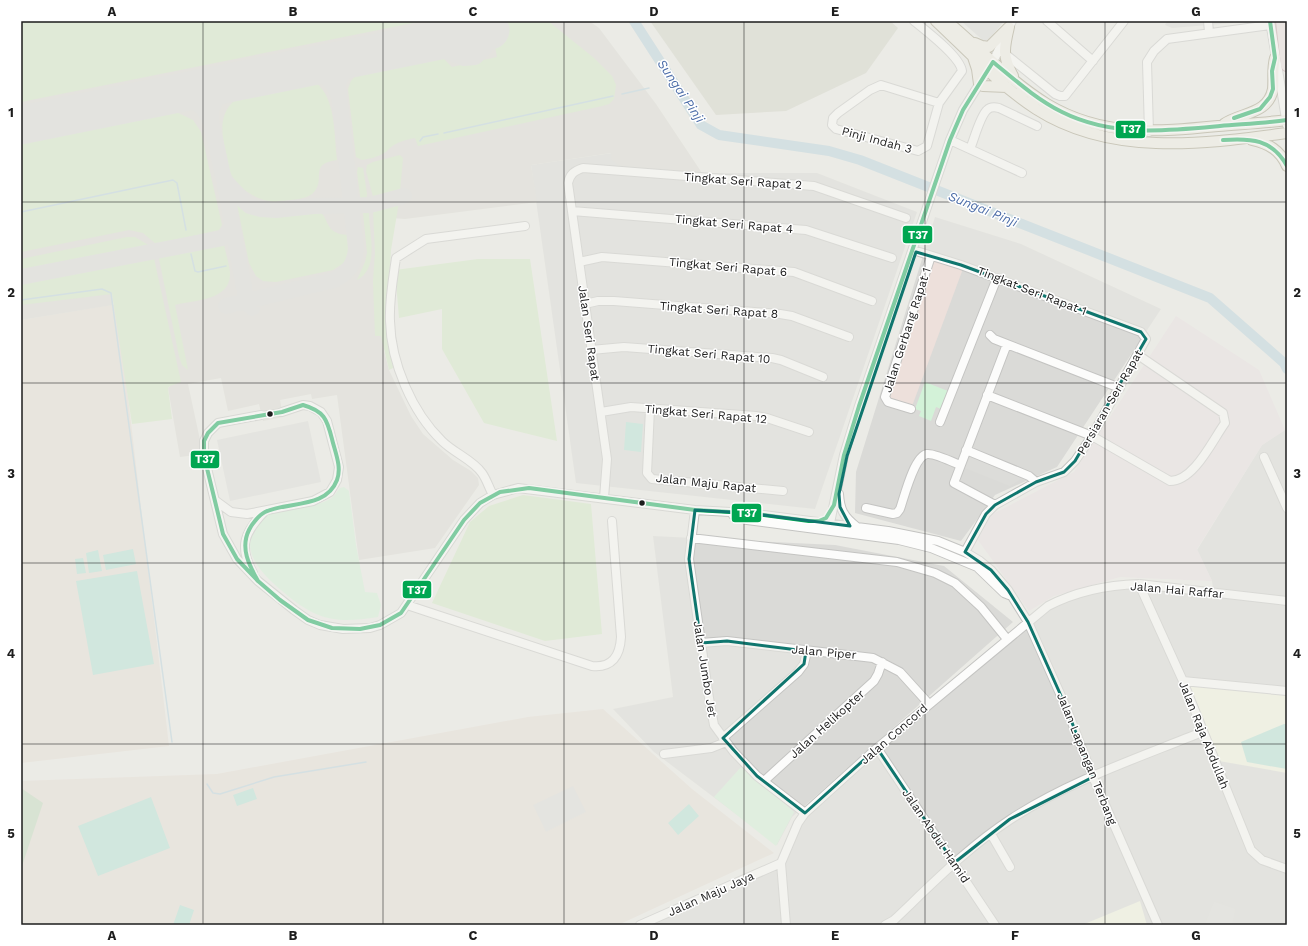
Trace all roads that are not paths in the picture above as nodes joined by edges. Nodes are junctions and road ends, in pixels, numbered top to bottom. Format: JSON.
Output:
{"nodes":[{"id":1,"x":914,"y":21,"type":"edge"},
{"id":2,"x":936,"y":21,"type":"edge"},
{"id":3,"x":947,"y":21,"type":"edge"},
{"id":4,"x":1124,"y":21,"type":"edge"},
{"id":5,"x":1208,"y":21,"type":"edge"},
{"id":6,"x":1274,"y":22,"type":"edge"},
{"id":7,"x":1053,"y":23,"type":"edge"},
{"id":8,"x":1010,"y":24,"type":"edge"},
{"id":9,"x":1209,"y":32,"type":"junction"},
{"id":10,"x":970,"y":41,"type":"junction"},
{"id":11,"x":1004,"y":53,"type":"junction"},
{"id":12,"x":972,"y":54,"type":"junction"},
{"id":13,"x":1093,"y":61,"type":"junction"},
{"id":14,"x":1280,"y":62,"type":"edge"},
{"id":15,"x":991,"y":68,"type":"junction"},
{"id":16,"x":1011,"y":83,"type":"junction"},
{"id":17,"x":981,"y":85,"type":"junction"},
{"id":18,"x":1287,"y":86,"type":"edge"},
{"id":19,"x":939,"y":103,"type":"junction"},
{"id":20,"x":1287,"y":122,"type":"edge"},
{"id":21,"x":1037,"y":126,"type":"dead end"},
{"id":22,"x":1221,"y":126,"type":"junction"},
{"id":23,"x":1149,"y":132,"type":"junction"},
{"id":24,"x":1287,"y":134,"type":"edge"},
{"id":25,"x":1246,"y":138,"type":"junction"},
{"id":26,"x":952,"y":140,"type":"junction"},
{"id":27,"x":970,"y":149,"type":"junction"},
{"id":28,"x":1287,"y":166,"type":"edge"},
{"id":29,"x":575,"y":171,"type":"joint"},
{"id":30,"x":1022,"y":173,"type":"dead end"},
{"id":31,"x":572,"y":212,"type":"junction"},
{"id":32,"x":906,"y":218,"type":"dead end"},
{"id":33,"x":525,"y":226,"type":"dead end"},
{"id":34,"x":914,"y":251,"type":"junction"},
{"id":35,"x":931,"y":256,"type":"junction"},
{"id":36,"x":892,"y":258,"type":"dead end"},
{"id":37,"x":579,"y":262,"type":"junction"},
{"id":38,"x":997,"y":278,"type":"junction"},
{"id":39,"x":872,"y":300,"type":"dead end"},
{"id":40,"x":585,"y":304,"type":"junction"},
{"id":41,"x":990,"y":336,"type":"dead end"},
{"id":42,"x":849,"y":337,"type":"dead end"},
{"id":43,"x":1146,"y":339,"type":"joint"},
{"id":44,"x":1007,"y":344,"type":"junction"},
{"id":45,"x":591,"y":350,"type":"junction"},
{"id":46,"x":1138,"y":355,"type":"junction"},
{"id":47,"x":823,"y":377,"type":"dead end"},
{"id":48,"x":1120,"y":388,"type":"junction"},
{"id":49,"x":987,"y":395,"type":"junction"},
{"id":50,"x":650,"y":409,"type":"junction"},
{"id":51,"x":911,"y":409,"type":"dead end"},
{"id":52,"x":284,"y":412,"type":"tunnel mouth"},
{"id":53,"x":601,"y":412,"type":"junction"},
{"id":54,"x":262,"y":418,"type":"tunnel mouth"},
{"id":55,"x":940,"y":422,"type":"dead end"},
{"id":56,"x":809,"y":432,"type":"dead end"},
{"id":57,"x":1092,"y":436,"type":"junction"},
{"id":58,"x":966,"y":450,"type":"junction"},
{"id":59,"x":1264,"y":457,"type":"dead end"},
{"id":60,"x":960,"y":465,"type":"junction"},
{"id":61,"x":1036,"y":482,"type":"junction"},
{"id":62,"x":782,"y":492,"type":"dead end"},
{"id":63,"x":839,"y":494,"type":"junction"},
{"id":64,"x":493,"y":495,"type":"junction"},
{"id":65,"x":604,"y":498,"type":"junction"},
{"id":66,"x":216,"y":501,"type":"junction"},
{"id":67,"x":834,"y":505,"type":"junction"},
{"id":68,"x":995,"y":505,"type":"junction"},
{"id":69,"x":866,"y":508,"type":"dead end"},
{"id":70,"x":1287,"y":508,"type":"edge"},
{"id":71,"x":695,"y":510,"type":"junction"},
{"id":72,"x":264,"y":512,"type":"junction"},
{"id":73,"x":728,"y":513,"type":"junction"},
{"id":74,"x":612,"y":521,"type":"dead end"},
{"id":75,"x":809,"y":521,"type":"junction"},
{"id":76,"x":770,"y":523,"type":"junction"},
{"id":77,"x":832,"y":524,"type":"junction"},
{"id":78,"x":857,"y":527,"type":"junction"},
{"id":79,"x":691,"y":538,"type":"junction"},
{"id":80,"x":877,"y":538,"type":"junction"},
{"id":81,"x":965,"y":552,"type":"junction"},
{"id":82,"x":950,"y":555,"type":"junction"},
{"id":83,"x":978,"y":567,"type":"junction"},
{"id":84,"x":258,"y":581,"type":"junction"},
{"id":85,"x":1139,"y":584,"type":"junction"},
{"id":86,"x":1012,"y":596,"type":"junction"},
{"id":87,"x":1287,"y":601,"type":"edge"},
{"id":88,"x":407,"y":606,"type":"junction"},
{"id":89,"x":1028,"y":622,"type":"junction"},
{"id":90,"x":1007,"y":639,"type":"junction"},
{"id":91,"x":701,"y":643,"type":"junction"},
{"id":92,"x":807,"y":651,"type":"junction"},
{"id":93,"x":882,"y":662,"type":"junction"},
{"id":94,"x":1183,"y":681,"type":"junction"},
{"id":95,"x":1287,"y":691,"type":"edge"},
{"id":96,"x":930,"y":704,"type":"junction"},
{"id":97,"x":1202,"y":732,"type":"junction"},
{"id":98,"x":724,"y":740,"type":"junction"},
{"id":99,"x":877,"y":748,"type":"junction"},
{"id":100,"x":664,"y":754,"type":"dead end"},
{"id":101,"x":1093,"y":777,"type":"junction"},
{"id":102,"x":764,"y":781,"type":"junction"},
{"id":103,"x":805,"y":813,"type":"junction"},
{"id":104,"x":991,"y":834,"type":"junction"},
{"id":105,"x":781,"y":863,"type":"junction"},
{"id":106,"x":954,"y":863,"type":"junction"},
{"id":107,"x":1010,"y":867,"type":"dead end"},
{"id":108,"x":1287,"y":869,"type":"edge"},
{"id":109,"x":640,"y":925,"type":"edge"},
{"id":110,"x":785,"y":925,"type":"edge"},
{"id":111,"x":885,"y":925,"type":"edge"},
{"id":112,"x":995,"y":925,"type":"edge"},
{"id":113,"x":1158,"y":925,"type":"edge"}],
"edges":[{"from":1,"to":19,"type":"street"},
{"from":2,"to":12,"type":"main road"},
{"from":3,"to":10,"type":"main road"},
{"from":4,"to":13,"type":"street"},
{"from":5,"to":9,"type":"street"},
{"from":6,"to":9,"type":"street"},
{"from":6,"to":14,"type":"highway"},
{"from":7,"to":13,"type":"street"},
{"from":8,"to":10,"type":"main road"},
{"from":8,"to":11,"type":"main road"},
{"from":8,"to":15,"type":"street"},
{"from":9,"to":23,"type":"street"},
{"from":10,"to":15,"type":"main road"},
{"from":11,"to":13,"type":"street"},
{"from":11,"to":16,"type":"main road"},
{"from":12,"to":15,"type":"main road"},
{"from":12,"to":17,"type":"main road"},
{"from":14,"to":18,"type":"street"},
{"from":14,"to":20,"type":"street"},
{"from":14,"to":22,"type":"main road"},
{"from":15,"to":16,"type":"main road"},
{"from":15,"to":17,"type":"street"},
{"from":16,"to":17,"type":"main road"},
{"from":16,"to":23,"type":"main road"},
{"from":16,"to":25,"type":"main road"},
{"from":17,"to":26,"type":"street"},
{"from":19,"to":19,"type":"street","name":"Pinji Indah 3"},
{"from":20,"to":22,"type":"main road"},
{"from":21,"to":27,"type":"street"},
{"from":22,"to":23,"type":"main road"},
{"from":24,"to":25,"type":"main road"},
{"from":25,"to":28,"type":"main road"},
{"from":26,"to":27,"type":"street"},
{"from":26,"to":34,"type":"street"},
{"from":27,"to":30,"type":"street"},
{"from":29,"to":31,"type":"street","name":"Jalan Seri Rapat"},
{"from":29,"to":32,"type":"street","name":"Tingkat Seri Rapat 2"},
{"from":31,"to":36,"type":"street","name":"Tingkat Seri Rapat 4"},
{"from":31,"to":37,"type":"street","name":"Jalan Seri Rapat"},
{"from":33,"to":64,"type":"street"},
{"from":34,"to":35,"type":"street","name":"Tingkat Seri Rapat 1"},
{"from":34,"to":63,"type":"street"},
{"from":34,"to":67,"type":"street"},
{"from":35,"to":38,"type":"street","name":"Tingkat Seri Rapat 1"},
{"from":35,"to":51,"type":"street","name":"Jalan Gerbang Rapat 1"},
{"from":37,"to":39,"type":"street","name":"Tingkat Seri Rapat 6"},
{"from":37,"to":40,"type":"street","name":"Jalan Seri Rapat"},
{"from":38,"to":43,"type":"street","name":"Tingkat Seri Rapat 1"},
{"from":38,"to":55,"type":"street"},
{"from":40,"to":42,"type":"street","name":"Tingkat Seri Rapat 8"},
{"from":40,"to":45,"type":"street","name":"Jalan Seri Rapat"},
{"from":41,"to":44,"type":"street"},
{"from":43,"to":46,"type":"street","name":"Persiaran Seri Rapat"},
{"from":44,"to":48,"type":"street"},
{"from":44,"to":49,"type":"street"},
{"from":45,"to":47,"type":"street","name":"Tingkat Seri Rapat 10"},
{"from":45,"to":53,"type":"street","name":"Jalan Seri Rapat"},
{"from":46,"to":48,"type":"street","name":"Persiaran Seri Rapat"},
{"from":46,"to":57,"type":"street"},
{"from":48,"to":57,"type":"street","name":"Persiaran Seri Rapat"},
{"from":49,"to":57,"type":"street"},
{"from":49,"to":58,"type":"street"},
{"from":50,"to":53,"type":"street","name":"Tingkat Seri Rapat 12"},
{"from":50,"to":56,"type":"street","name":"Tingkat Seri Rapat 12"},
{"from":50,"to":62,"type":"street","name":"Jalan Maju Rapat"},
{"from":52,"to":72,"type":"street"},
{"from":53,"to":65,"type":"street","name":"Jalan Seri Rapat"},
{"from":54,"to":66,"type":"street","name":"Jalan Lapangan Terbang"},
{"from":57,"to":61,"type":"street","name":"Persiaran Seri Rapat"},
{"from":58,"to":60,"type":"street"},
{"from":58,"to":61,"type":"street"},
{"from":59,"to":70,"type":"street"},
{"from":60,"to":68,"type":"street"},
{"from":60,"to":69,"type":"street"},
{"from":61,"to":68,"type":"street","name":"Persiaran Seri Rapat"},
{"from":63,"to":77,"type":"street"},
{"from":63,"to":78,"type":"street"},
{"from":64,"to":65,"type":"street","name":"Jalan Lapangan Terbang"},
{"from":64,"to":88,"type":"street","name":"Jalan Lapangan Terbang"},
{"from":65,"to":71,"type":"street","name":"Jalan Lapangan Terbang"},
{"from":66,"to":72,"type":"street"},
{"from":66,"to":84,"type":"street","name":"Jalan Lapangan Terbang"},
{"from":67,"to":75,"type":"street"},
{"from":67,"to":77,"type":"street"},
{"from":68,"to":81,"type":"street","name":"Persiaran Seri Rapat"},
{"from":71,"to":73,"type":"street","name":"Jalan Lapangan Terbang"},
{"from":71,"to":79,"type":"street","name":"Jalan Jumbo Jet"},
{"from":72,"to":84,"type":"street","name":"Jalan Lapangan Terbang"},
{"from":73,"to":75,"type":"street","name":"Jalan Lapangan Terbang"},
{"from":73,"to":76,"type":"street","name":"Jalan Lapangan Terbang"},
{"from":74,"to":88,"type":"street"},
{"from":75,"to":77,"type":"street","name":"Jalan Lapangan Terbang"},
{"from":76,"to":77,"type":"street"},
{"from":76,"to":80,"type":"street","name":"Jalan Lapangan Terbang"},
{"from":77,"to":78,"type":"street","name":"Jalan Lapangan Terbang"},
{"from":77,"to":80,"type":"street"},
{"from":78,"to":81,"type":"street","name":"Jalan Lapangan Terbang"},
{"from":79,"to":90,"type":"street"},
{"from":79,"to":91,"type":"street","name":"Jalan Jumbo Jet"},
{"from":80,"to":82,"type":"street","name":"Jalan Lapangan Terbang"},
{"from":81,"to":82,"type":"street"},
{"from":81,"to":83,"type":"street"},
{"from":81,"to":86,"type":"street","name":"Jalan Lapangan Terbang"},
{"from":82,"to":83,"type":"street","name":"Jalan Lapangan Terbang"},
{"from":83,"to":86,"type":"street","name":"Jalan Lapangan Terbang"},
{"from":84,"to":88,"type":"street","name":"Jalan Lapangan Terbang"},
{"from":85,"to":87,"type":"street","name":"Jalan Hai Raffar"},
{"from":85,"to":89,"type":"street","name":"Jalan Hai Raffar"},
{"from":85,"to":94,"type":"street","name":"Jalan Raja Abdullah"},
{"from":86,"to":89,"type":"street","name":"Jalan Lapangan Terbang"},
{"from":89,"to":90,"type":"street","name":"Jalan Concord"},
{"from":89,"to":101,"type":"street","name":"Jalan Lapangan Terbang"},
{"from":90,"to":96,"type":"street","name":"Jalan Concord"},
{"from":91,"to":92,"type":"street","name":"Jalan Piper"},
{"from":91,"to":98,"type":"street","name":"Jalan Jumbo Jet"},
{"from":92,"to":93,"type":"street","name":"Jalan Piper"},
{"from":92,"to":98,"type":"street"},
{"from":93,"to":96,"type":"street","name":"Jalan Piper"},
{"from":93,"to":102,"type":"street","name":"Jalan Helikopter"},
{"from":94,"to":95,"type":"street"},
{"from":94,"to":97,"type":"street","name":"Jalan Raja Abdullah"},
{"from":96,"to":99,"type":"street","name":"Jalan Concord"},
{"from":97,"to":101,"type":"street"},
{"from":97,"to":108,"type":"street","name":"Jalan Raja Abdullah"},
{"from":98,"to":100,"type":"street"},
{"from":98,"to":102,"type":"street","name":"Jalan Jumbo Jet"},
{"from":99,"to":103,"type":"street","name":"Jalan Concord"},
{"from":99,"to":106,"type":"street","name":"Jalan Abdul Hamid"},
{"from":101,"to":104,"type":"street"},
{"from":101,"to":113,"type":"street","name":"Jalan Lapangan Terbang"},
{"from":102,"to":103,"type":"street","name":"Jalan Jumbo Jet"},
{"from":103,"to":105,"type":"street","name":"Jalan Concord"},
{"from":104,"to":106,"type":"street"},
{"from":104,"to":107,"type":"street"},
{"from":105,"to":109,"type":"street","name":"Jalan Maju Jaya"},
{"from":105,"to":110,"type":"street"},
{"from":106,"to":111,"type":"street"},
{"from":106,"to":112,"type":"street","name":"Jalan Abdul Hamid"}]}
